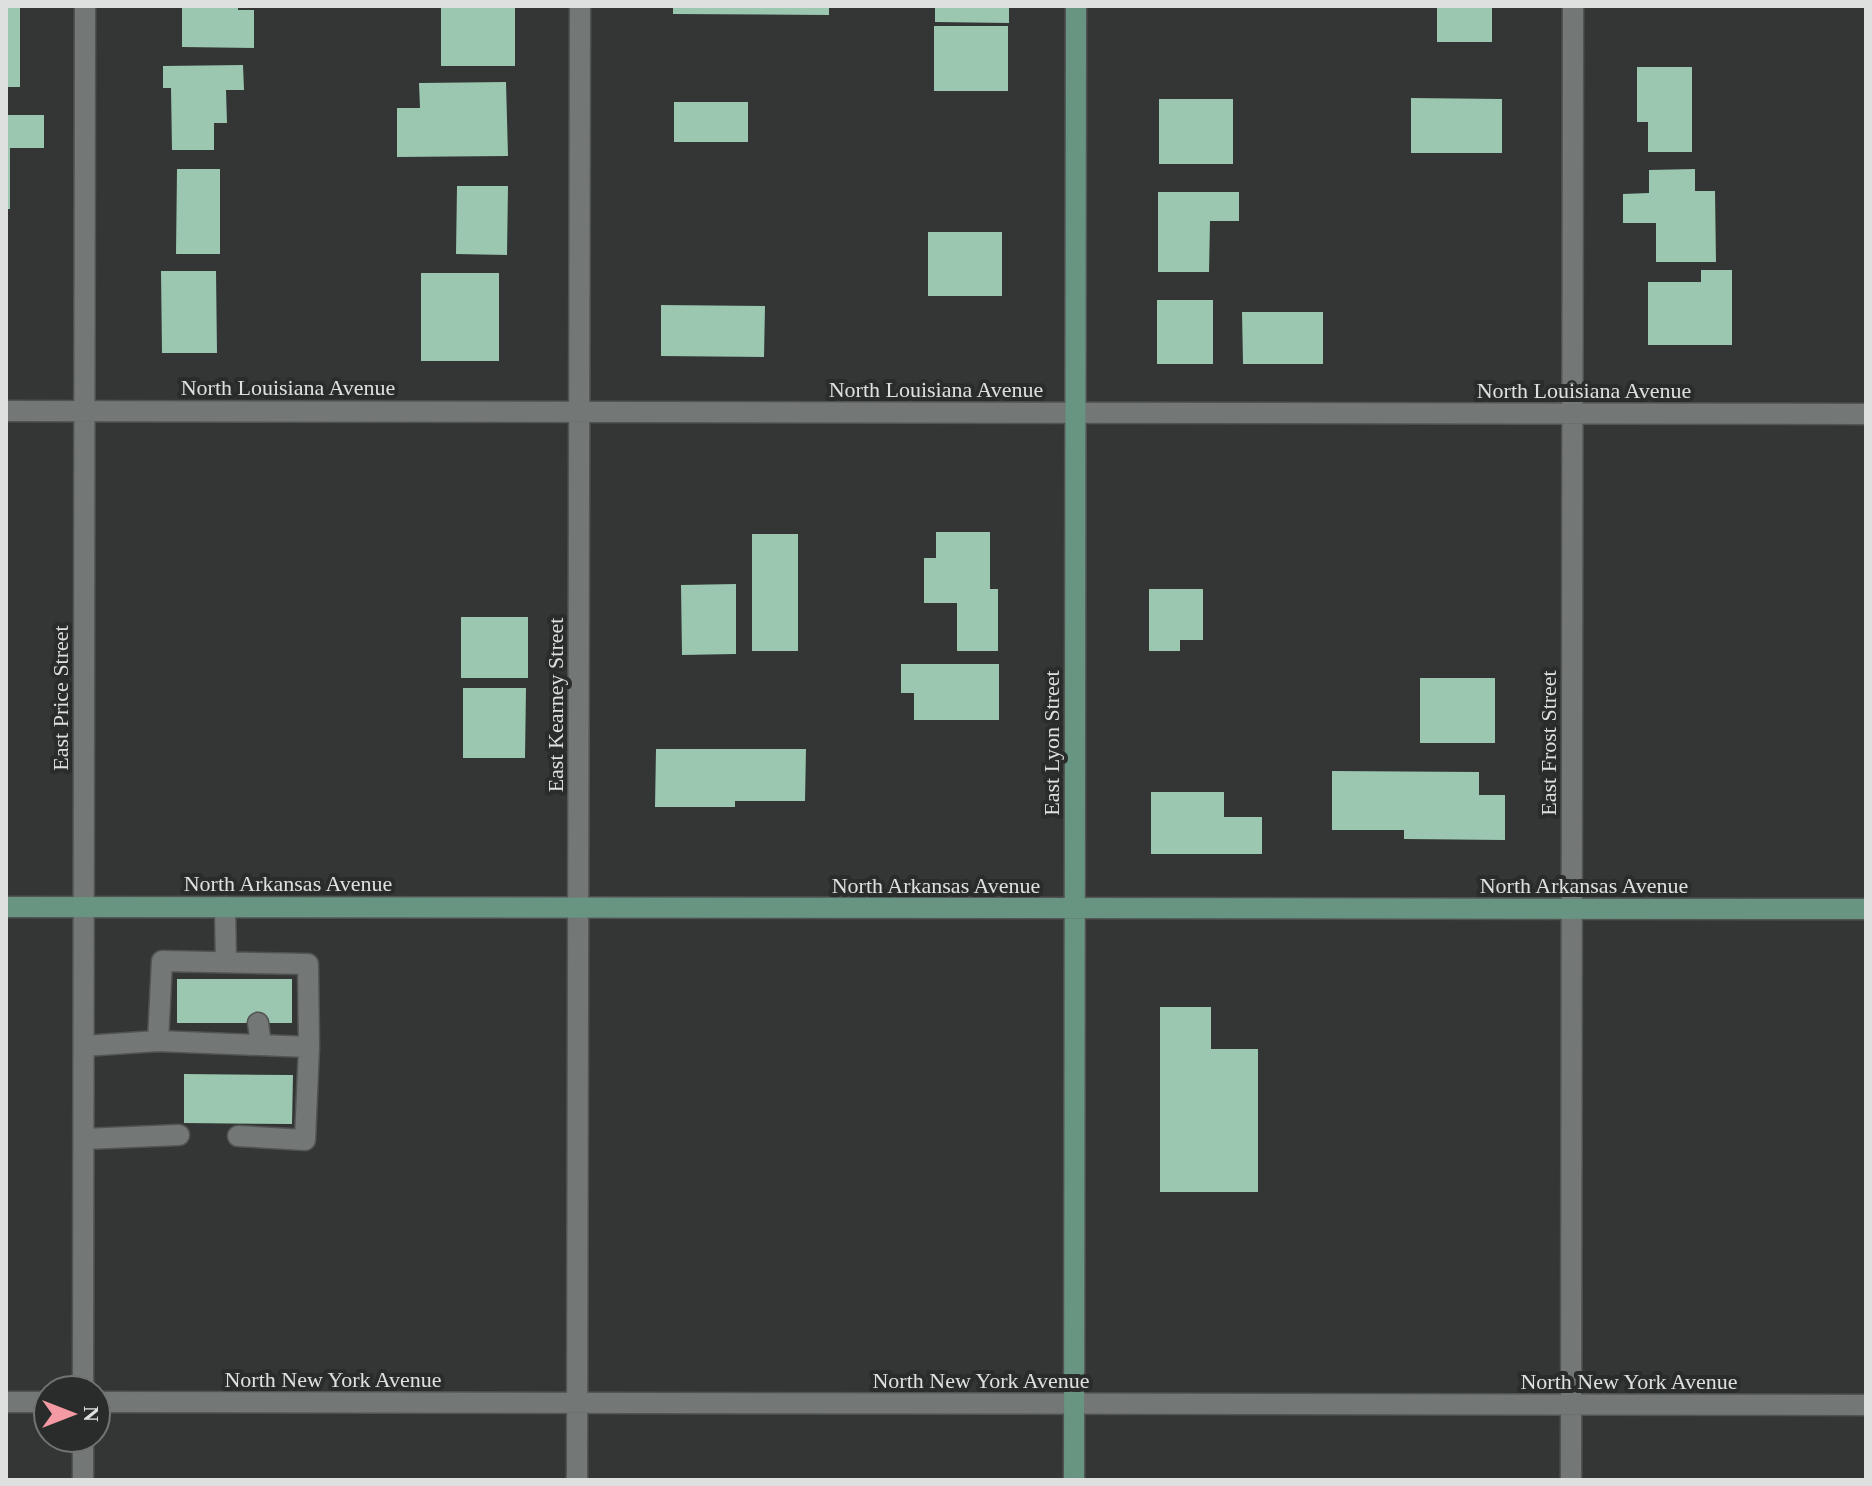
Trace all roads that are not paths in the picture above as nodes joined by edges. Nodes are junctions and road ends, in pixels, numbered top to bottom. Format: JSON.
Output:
{"nodes":[{"id":1,"x":85,"y":6,"type":"edge"},
{"id":2,"x":580,"y":6,"type":"edge"},
{"id":3,"x":1076,"y":6,"type":"edge"},
{"id":4,"x":1573,"y":6,"type":"edge"},
{"id":5,"x":6,"y":411,"type":"edge"},
{"id":6,"x":85,"y":411,"type":"junction"},
{"id":7,"x":579,"y":412,"type":"junction"},
{"id":8,"x":1076,"y":413,"type":"junction"},
{"id":9,"x":1573,"y":414,"type":"junction"},
{"id":10,"x":1866,"y":414,"type":"edge"},
{"id":11,"x":84,"y":906,"type":"junction"},
{"id":12,"x":6,"y":907,"type":"edge"},
{"id":13,"x":225,"y":907,"type":"junction"},
{"id":14,"x":578,"y":908,"type":"junction"},
{"id":15,"x":1075,"y":909,"type":"junction"},
{"id":16,"x":1572,"y":909,"type":"junction"},
{"id":17,"x":1866,"y":909,"type":"edge"},
{"id":18,"x":217,"y":968,"type":"junction"},
{"id":19,"x":258,"y":1023,"type":"dead end"},
{"id":20,"x":158,"y":1041,"type":"junction"},
{"id":21,"x":261,"y":1045,"type":"junction"},
{"id":22,"x":84,"y":1046,"type":"junction"},
{"id":23,"x":309,"y":1047,"type":"junction"},
{"id":24,"x":179,"y":1135,"type":"dead end"},
{"id":25,"x":238,"y":1136,"type":"dead end"},
{"id":26,"x":84,"y":1139,"type":"junction"},
{"id":27,"x":83,"y":1374,"type":"edge"},
{"id":28,"x":6,"y":1402,"type":"edge"},
{"id":29,"x":32,"y":1402,"type":"edge"},
{"id":30,"x":112,"y":1402,"type":"edge"},
{"id":31,"x":577,"y":1403,"type":"junction"},
{"id":32,"x":1074,"y":1404,"type":"junction"},
{"id":33,"x":1571,"y":1405,"type":"junction"},
{"id":34,"x":1866,"y":1405,"type":"edge"},
{"id":35,"x":83,"y":1454,"type":"edge"},
{"id":36,"x":83,"y":1480,"type":"edge"},
{"id":37,"x":577,"y":1480,"type":"edge"},
{"id":38,"x":1074,"y":1480,"type":"edge"},
{"id":39,"x":1571,"y":1480,"type":"edge"}],
"edges":[{"from":1,"to":6,"type":"street","name":"East Price Street"},
{"from":2,"to":7,"type":"street","name":"East Kearney Street"},
{"from":3,"to":8,"type":"main road","name":"East Lyon Street"},
{"from":4,"to":9,"type":"street","name":"East Frost Street"},
{"from":5,"to":6,"type":"street","name":"North Louisiana Avenue"},
{"from":6,"to":7,"type":"street","name":"North Louisiana Avenue"},
{"from":6,"to":11,"type":"street","name":"East Price Street"},
{"from":7,"to":8,"type":"street","name":"North Louisiana Avenue"},
{"from":7,"to":14,"type":"street","name":"East Kearney Street"},
{"from":8,"to":9,"type":"street","name":"North Louisiana Avenue"},
{"from":8,"to":15,"type":"main road","name":"East Lyon Street"},
{"from":9,"to":10,"type":"street","name":"North Louisiana Avenue"},
{"from":9,"to":16,"type":"street","name":"East Frost Street"},
{"from":11,"to":12,"type":"main road","name":"North Arkansas Avenue"},
{"from":11,"to":13,"type":"main road","name":"North Arkansas Avenue"},
{"from":11,"to":22,"type":"street","name":"East Price Street"},
{"from":13,"to":14,"type":"main road","name":"North Arkansas Avenue"},
{"from":13,"to":18,"type":"street"},
{"from":14,"to":15,"type":"main road","name":"North Arkansas Avenue"},
{"from":14,"to":31,"type":"street","name":"East Kearney Street"},
{"from":15,"to":16,"type":"main road","name":"North Arkansas Avenue"},
{"from":15,"to":32,"type":"main road","name":"East Lyon Street"},
{"from":16,"to":17,"type":"main road","name":"North Arkansas Avenue"},
{"from":16,"to":33,"type":"street","name":"East Frost Street"},
{"from":18,"to":20,"type":"street"},
{"from":18,"to":23,"type":"street"},
{"from":19,"to":21,"type":"street"},
{"from":20,"to":21,"type":"street"},
{"from":20,"to":22,"type":"street"},
{"from":21,"to":23,"type":"street"},
{"from":22,"to":26,"type":"street","name":"East Price Street"},
{"from":23,"to":25,"type":"street"},
{"from":24,"to":26,"type":"street"},
{"from":26,"to":27,"type":"street","name":"East Price Street"},
{"from":28,"to":29,"type":"street"},
{"from":30,"to":31,"type":"street","name":"North New York Avenue"},
{"from":31,"to":32,"type":"street","name":"North New York Avenue"},
{"from":31,"to":37,"type":"street","name":"East Kearney Street"},
{"from":32,"to":33,"type":"street","name":"North New York Avenue"},
{"from":32,"to":38,"type":"main road","name":"East Lyon Street"},
{"from":33,"to":34,"type":"street","name":"North New York Avenue"},
{"from":33,"to":39,"type":"street","name":"East Frost Street"},
{"from":35,"to":36,"type":"street"}]}
